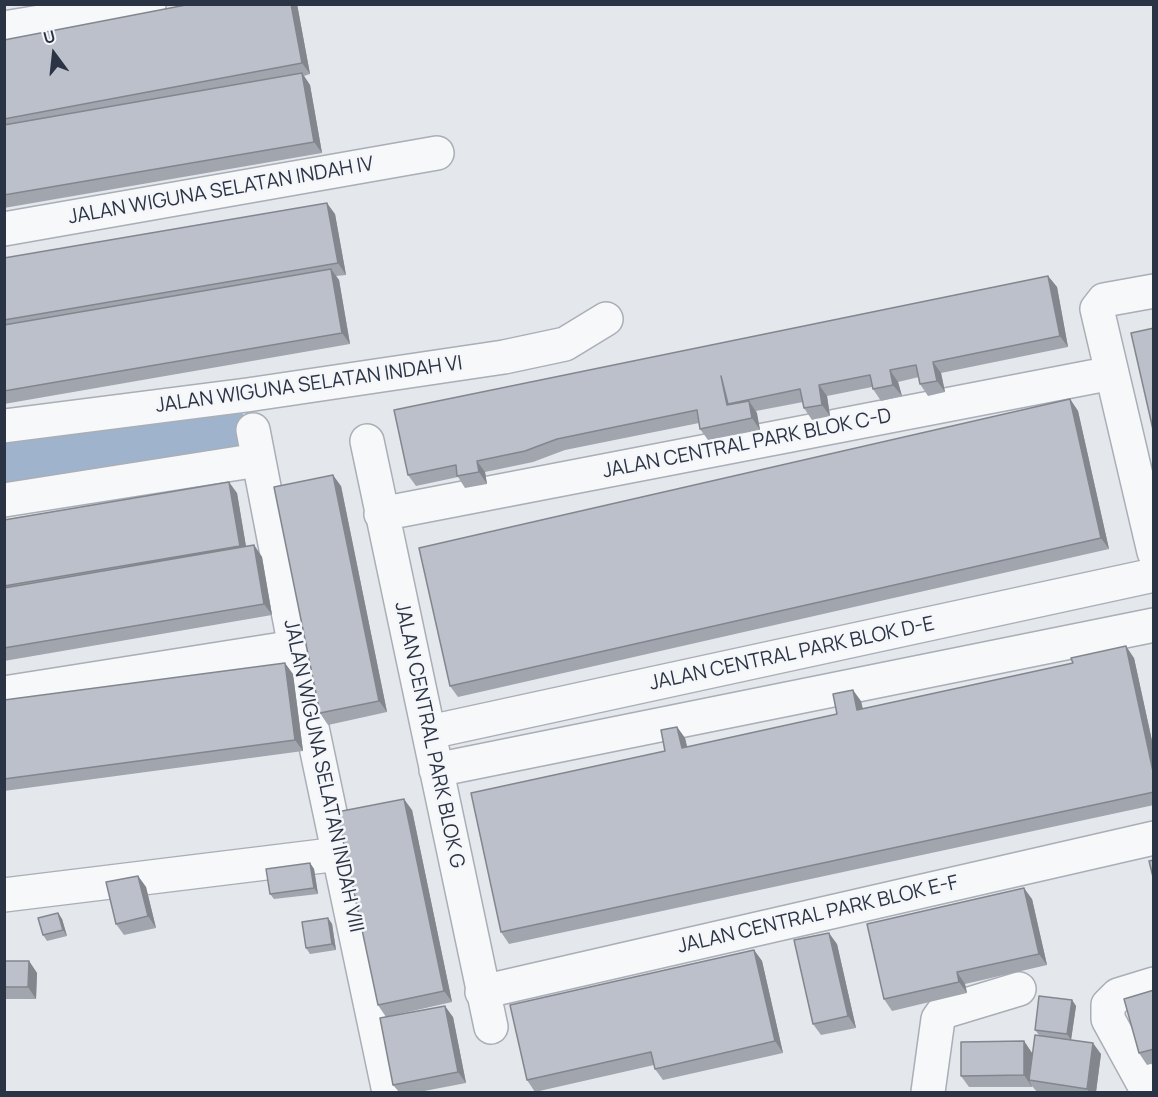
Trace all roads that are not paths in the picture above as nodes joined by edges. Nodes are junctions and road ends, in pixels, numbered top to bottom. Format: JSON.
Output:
{"nodes":[{"id":1,"x":149,"y":4,"type":"edge"},
{"id":2,"x":4,"y":28,"type":"edge"},
{"id":3,"x":437,"y":153,"type":"dead end"},
{"id":4,"x":4,"y":229,"type":"edge"},
{"id":5,"x":1154,"y":291,"type":"edge"},
{"id":6,"x":606,"y":319,"type":"dead end"},
{"id":7,"x":1112,"y":373,"type":"junction"},
{"id":8,"x":4,"y":426,"type":"edge"},
{"id":9,"x":367,"y":441,"type":"dead end"},
{"id":10,"x":4,"y":500,"type":"edge"},
{"id":11,"x":381,"y":514,"type":"junction"},
{"id":12,"x":1152,"y":542,"type":"edge"},
{"id":13,"x":1154,"y":575,"type":"edge"},
{"id":14,"x":1154,"y":625,"type":"edge"},
{"id":15,"x":295,"y":646,"type":"junction"},
{"id":16,"x":4,"y":693,"type":"edge"},
{"id":17,"x":430,"y":732,"type":"junction"},
{"id":18,"x":436,"y":770,"type":"junction"},
{"id":19,"x":1154,"y":838,"type":"edge"},
{"id":20,"x":339,"y":854,"type":"junction"},
{"id":21,"x":4,"y":895,"type":"edge"},
{"id":22,"x":1154,"y":984,"type":"edge"},
{"id":23,"x":1019,"y":989,"type":"dead end"},
{"id":24,"x":483,"y":992,"type":"junction"},
{"id":25,"x":491,"y":1028,"type":"dead end"},
{"id":26,"x":389,"y":1092,"type":"edge"},
{"id":27,"x":928,"y":1092,"type":"edge"},
{"id":28,"x":1148,"y":1092,"type":"edge"}],
"edges":[{"from":1,"to":2,"type":"street"},
{"from":3,"to":4,"type":"street","name":"JALAN WIGUNA SELATAN INDAH IV"},
{"from":5,"to":7,"type":"street"},
{"from":6,"to":8,"type":"street","name":"JALAN WIGUNA SELATAN INDAH VI"},
{"from":7,"to":11,"type":"street","name":"JALAN CENTRAL PARK BLOK C-D"},
{"from":7,"to":12,"type":"street"},
{"from":9,"to":11,"type":"street","name":"JALAN CENTRAL PARK BLOK G"},
{"from":10,"to":15,"type":"street","name":"JALAN WIGUNA SELATAN INDAH VIII"},
{"from":11,"to":17,"type":"street","name":"JALAN CENTRAL PARK BLOK G"},
{"from":13,"to":17,"type":"street","name":"JALAN CENTRAL PARK BLOK D-E"},
{"from":14,"to":18,"type":"street"},
{"from":15,"to":16,"type":"street"},
{"from":15,"to":20,"type":"street","name":"JALAN WIGUNA SELATAN INDAH VIII"},
{"from":17,"to":18,"type":"street","name":"JALAN CENTRAL PARK BLOK G"},
{"from":18,"to":24,"type":"street","name":"JALAN CENTRAL PARK BLOK G"},
{"from":19,"to":24,"type":"street","name":"JALAN CENTRAL PARK BLOK E-F"},
{"from":20,"to":21,"type":"street"},
{"from":20,"to":26,"type":"street","name":"JALAN WIGUNA SELATAN INDAH VIII"},
{"from":22,"to":28,"type":"street"},
{"from":23,"to":27,"type":"street"},
{"from":24,"to":25,"type":"street","name":"JALAN CENTRAL PARK BLOK G"}]}
